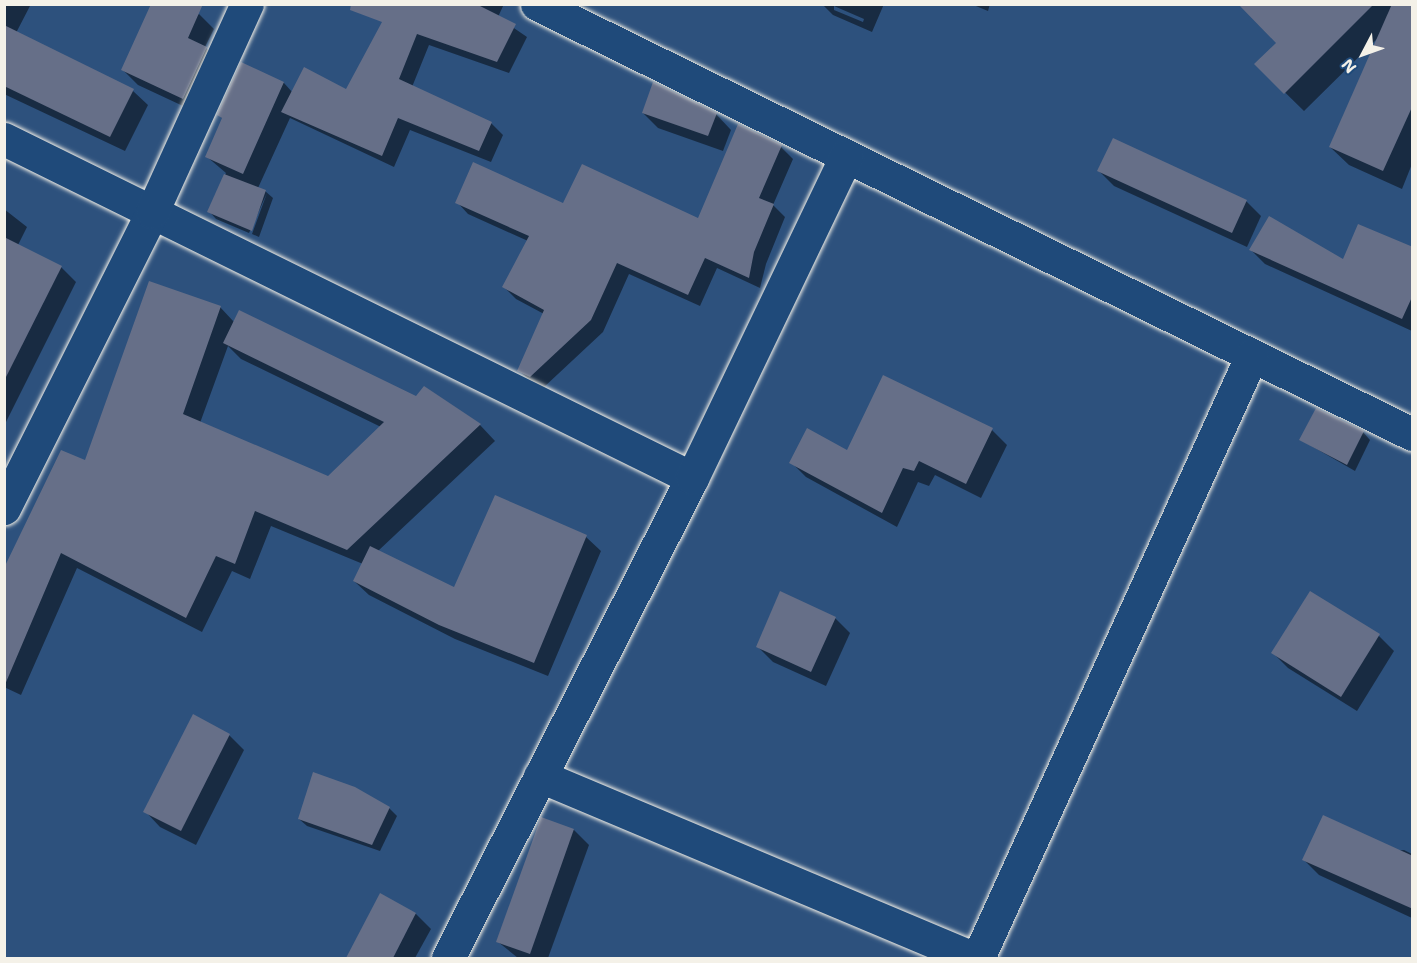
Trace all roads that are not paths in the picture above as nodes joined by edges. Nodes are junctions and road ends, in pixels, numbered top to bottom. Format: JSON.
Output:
{"nodes":[{"id":1,"x":248,"y":4,"type":"edge"},
{"id":2,"x":537,"y":4,"type":"edge"},
{"id":3,"x":4,"y":139,"type":"edge"},
{"id":4,"x":846,"y":156,"type":"junction"},
{"id":5,"x":152,"y":212,"type":"junction"},
{"id":6,"x":1252,"y":355,"type":"junction"},
{"id":7,"x":1413,"y":434,"type":"edge"},
{"id":8,"x":692,"y":478,"type":"junction"},
{"id":9,"x":4,"y":508,"type":"edge"},
{"id":10,"x":540,"y":776,"type":"junction"},
{"id":11,"x":448,"y":958,"type":"edge"},
{"id":12,"x":976,"y":958,"type":"edge"}],
"edges":[{"from":1,"to":5,"type":"street"},
{"from":2,"to":4,"type":"street"},
{"from":3,"to":5,"type":"street"},
{"from":4,"to":6,"type":"street"},
{"from":4,"to":8,"type":"street"},
{"from":5,"to":8,"type":"street"},
{"from":5,"to":9,"type":"street"},
{"from":6,"to":7,"type":"street"},
{"from":6,"to":12,"type":"street"},
{"from":8,"to":10,"type":"street"},
{"from":10,"to":11,"type":"street"},
{"from":10,"to":12,"type":"street"}]}
